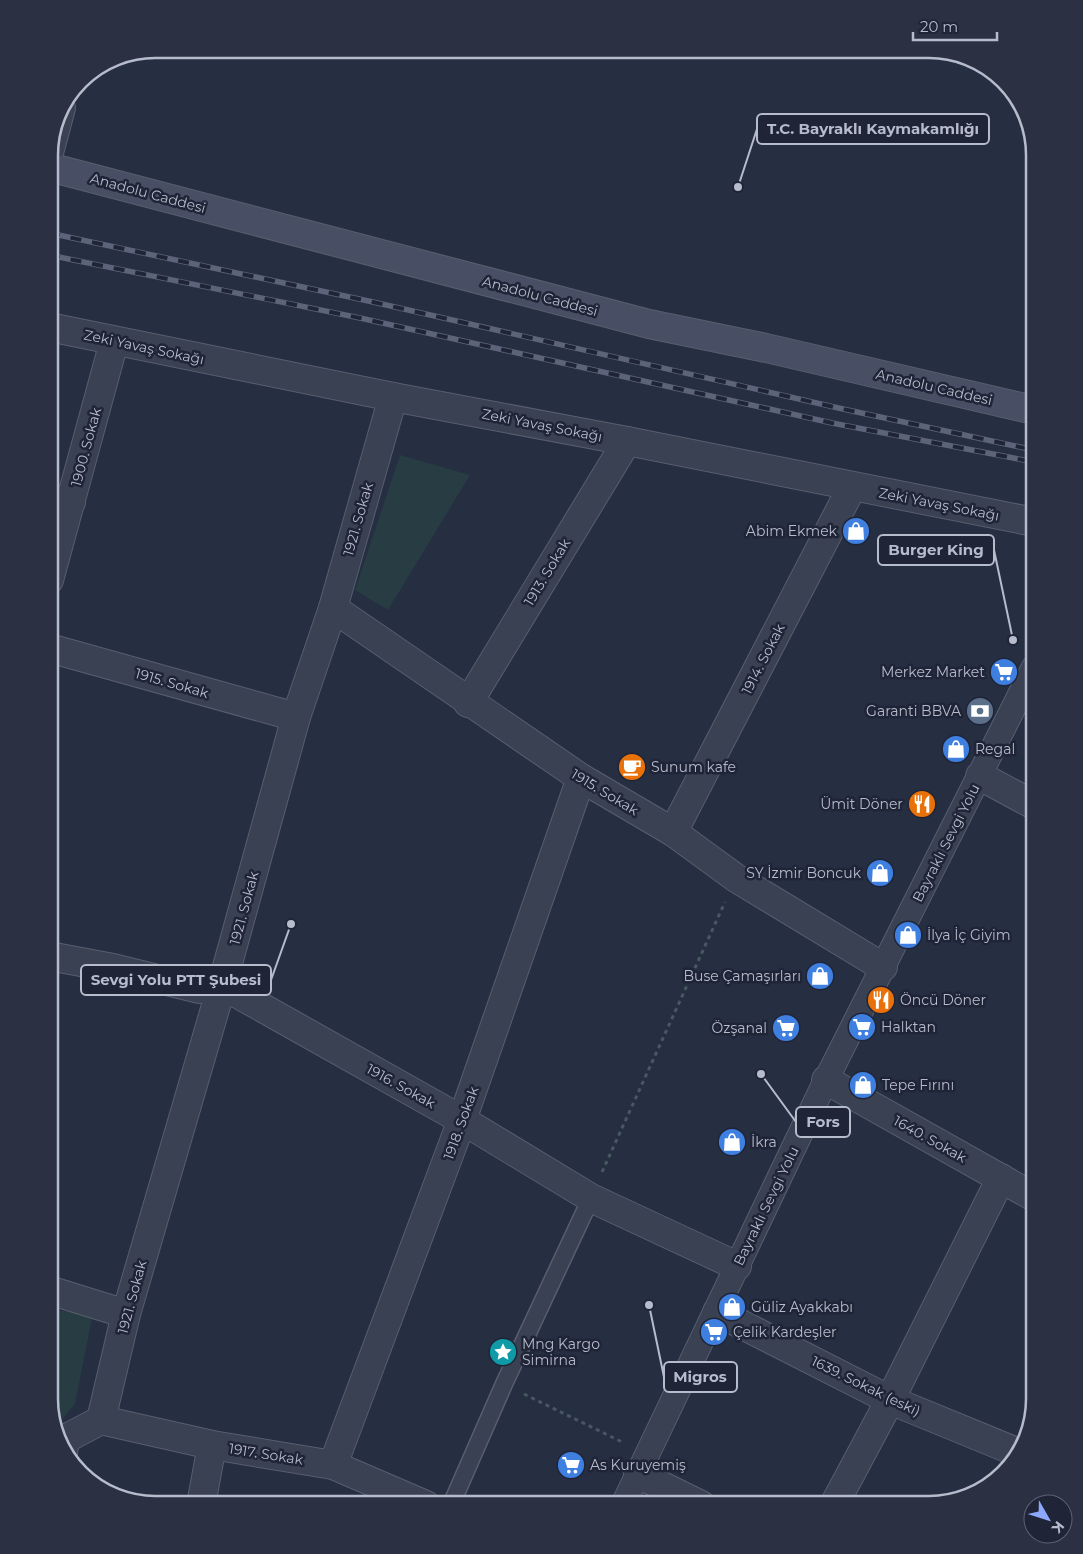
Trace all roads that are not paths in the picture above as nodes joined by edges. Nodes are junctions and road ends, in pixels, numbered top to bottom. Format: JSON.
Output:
{"nodes":[{"id":1,"x":58,"y":169,"type":"edge"},
{"id":2,"x":58,"y":329,"type":"edge"},
{"id":3,"x":114,"y":342,"type":"junction"},
{"id":4,"x":393,"y":397,"type":"junction"},
{"id":5,"x":1026,"y":408,"type":"edge"},
{"id":6,"x":627,"y":440,"type":"junction"},
{"id":7,"x":852,"y":487,"type":"junction"},
{"id":8,"x":60,"y":500,"type":"edge"},
{"id":9,"x":58,"y":515,"type":"edge"},
{"id":10,"x":1026,"y":520,"type":"edge"},
{"id":11,"x":333,"y":608,"type":"junction"},
{"id":12,"x":58,"y":651,"type":"edge"},
{"id":13,"x":1026,"y":684,"type":"edge"},
{"id":14,"x":468,"y":702,"type":"junction"},
{"id":15,"x":296,"y":717,"type":"junction"},
{"id":16,"x":980,"y":776,"type":"junction"},
{"id":17,"x":581,"y":778,"type":"junction"},
{"id":18,"x":1026,"y":801,"type":"edge"},
{"id":19,"x":673,"y":832,"type":"junction"},
{"id":20,"x":58,"y":958,"type":"edge"},
{"id":21,"x":883,"y":967,"type":"junction"},
{"id":22,"x":222,"y":986,"type":"junction"},
{"id":23,"x":826,"y":1080,"type":"junction"},
{"id":24,"x":462,"y":1120,"type":"junction"},
{"id":25,"x":1001,"y":1178,"type":"junction"},
{"id":26,"x":1026,"y":1192,"type":"edge"},
{"id":27,"x":591,"y":1198,"type":"junction"},
{"id":28,"x":737,"y":1266,"type":"junction"},
{"id":29,"x":58,"y":1293,"type":"edge"},
{"id":30,"x":717,"y":1312,"type":"junction"},
{"id":31,"x":126,"y":1314,"type":"junction"},
{"id":32,"x":890,"y":1400,"type":"junction"},
{"id":33,"x":101,"y":1420,"type":"junction"},
{"id":34,"x":66,"y":1439,"type":"edge"},
{"id":35,"x":212,"y":1445,"type":"junction"},
{"id":36,"x":1012,"y":1450,"type":"edge"},
{"id":37,"x":333,"y":1465,"type":"junction"},
{"id":38,"x":643,"y":1465,"type":"junction"},
{"id":39,"x":202,"y":1496,"type":"edge"},
{"id":40,"x":405,"y":1496,"type":"edge"},
{"id":41,"x":455,"y":1496,"type":"edge"},
{"id":42,"x":628,"y":1496,"type":"edge"},
{"id":43,"x":688,"y":1496,"type":"edge"},
{"id":44,"x":839,"y":1496,"type":"edge"}],
"edges":[{"from":1,"to":5,"type":"main road","name":"Anadolu Caddesi"},
{"from":2,"to":3,"type":"street","name":"Zeki Yavaş Sokağı"},
{"from":3,"to":4,"type":"street","name":"Zeki Yavaş Sokağı"},
{"from":3,"to":8,"type":"street","name":"1900. Sokak"},
{"from":4,"to":6,"type":"street","name":"Zeki Yavaş Sokağı"},
{"from":4,"to":11,"type":"street","name":"1921. Sokak"},
{"from":6,"to":7,"type":"street","name":"Zeki Yavaş Sokağı"},
{"from":6,"to":14,"type":"street","name":"1913. Sokak"},
{"from":7,"to":10,"type":"street","name":"Zeki Yavaş Sokağı"},
{"from":7,"to":19,"type":"street","name":"1914. Sokak"},
{"from":8,"to":9,"type":"street","name":"1900. Sokak"},
{"from":11,"to":14,"type":"street","name":"1915. Sokak"},
{"from":11,"to":15,"type":"street","name":"1921. Sokak"},
{"from":12,"to":15,"type":"street","name":"1915. Sokak"},
{"from":13,"to":16,"type":"street","name":"Bayraklı Sevgi Yolu"},
{"from":14,"to":17,"type":"street","name":"1915. Sokak"},
{"from":15,"to":22,"type":"street","name":"1921. Sokak"},
{"from":16,"to":18,"type":"street"},
{"from":16,"to":21,"type":"street","name":"Bayraklı Sevgi Yolu"},
{"from":17,"to":19,"type":"street","name":"1915. Sokak"},
{"from":17,"to":24,"type":"street","name":"1918. Sokak"},
{"from":19,"to":21,"type":"street","name":"1915. Sokak"},
{"from":20,"to":22,"type":"street"},
{"from":21,"to":23,"type":"street","name":"Bayraklı Sevgi Yolu"},
{"from":22,"to":24,"type":"street","name":"1916. Sokak"},
{"from":22,"to":31,"type":"street","name":"1921. Sokak"},
{"from":23,"to":25,"type":"street","name":"1640. Sokak"},
{"from":23,"to":28,"type":"street","name":"Bayraklı Sevgi Yolu"},
{"from":24,"to":27,"type":"street","name":"1916. Sokak"},
{"from":24,"to":37,"type":"street","name":"1918. Sokak"},
{"from":25,"to":26,"type":"street","name":"1640. Sokak"},
{"from":25,"to":32,"type":"street"},
{"from":27,"to":28,"type":"street","name":"1916. Sokak"},
{"from":27,"to":41,"type":"lane"},
{"from":28,"to":30,"type":"street","name":"Bayraklı Sevgi Yolu"},
{"from":29,"to":31,"type":"street"},
{"from":30,"to":32,"type":"street","name":"1639. Sokak (eski)"},
{"from":30,"to":38,"type":"street","name":"Bayraklı Sevgi Yolu"},
{"from":31,"to":33,"type":"street","name":"1921. Sokak"},
{"from":32,"to":36,"type":"street","name":"1639. Sokak (eski)"},
{"from":32,"to":44,"type":"street"},
{"from":33,"to":34,"type":"street"},
{"from":33,"to":35,"type":"street","name":"1917. Sokak"},
{"from":35,"to":37,"type":"street","name":"1917. Sokak"},
{"from":35,"to":39,"type":"street"},
{"from":37,"to":40,"type":"street","name":"1917. Sokak"},
{"from":38,"to":42,"type":"street","name":"Bayraklı Sevgi Yolu"},
{"from":38,"to":43,"type":"street"}]}
